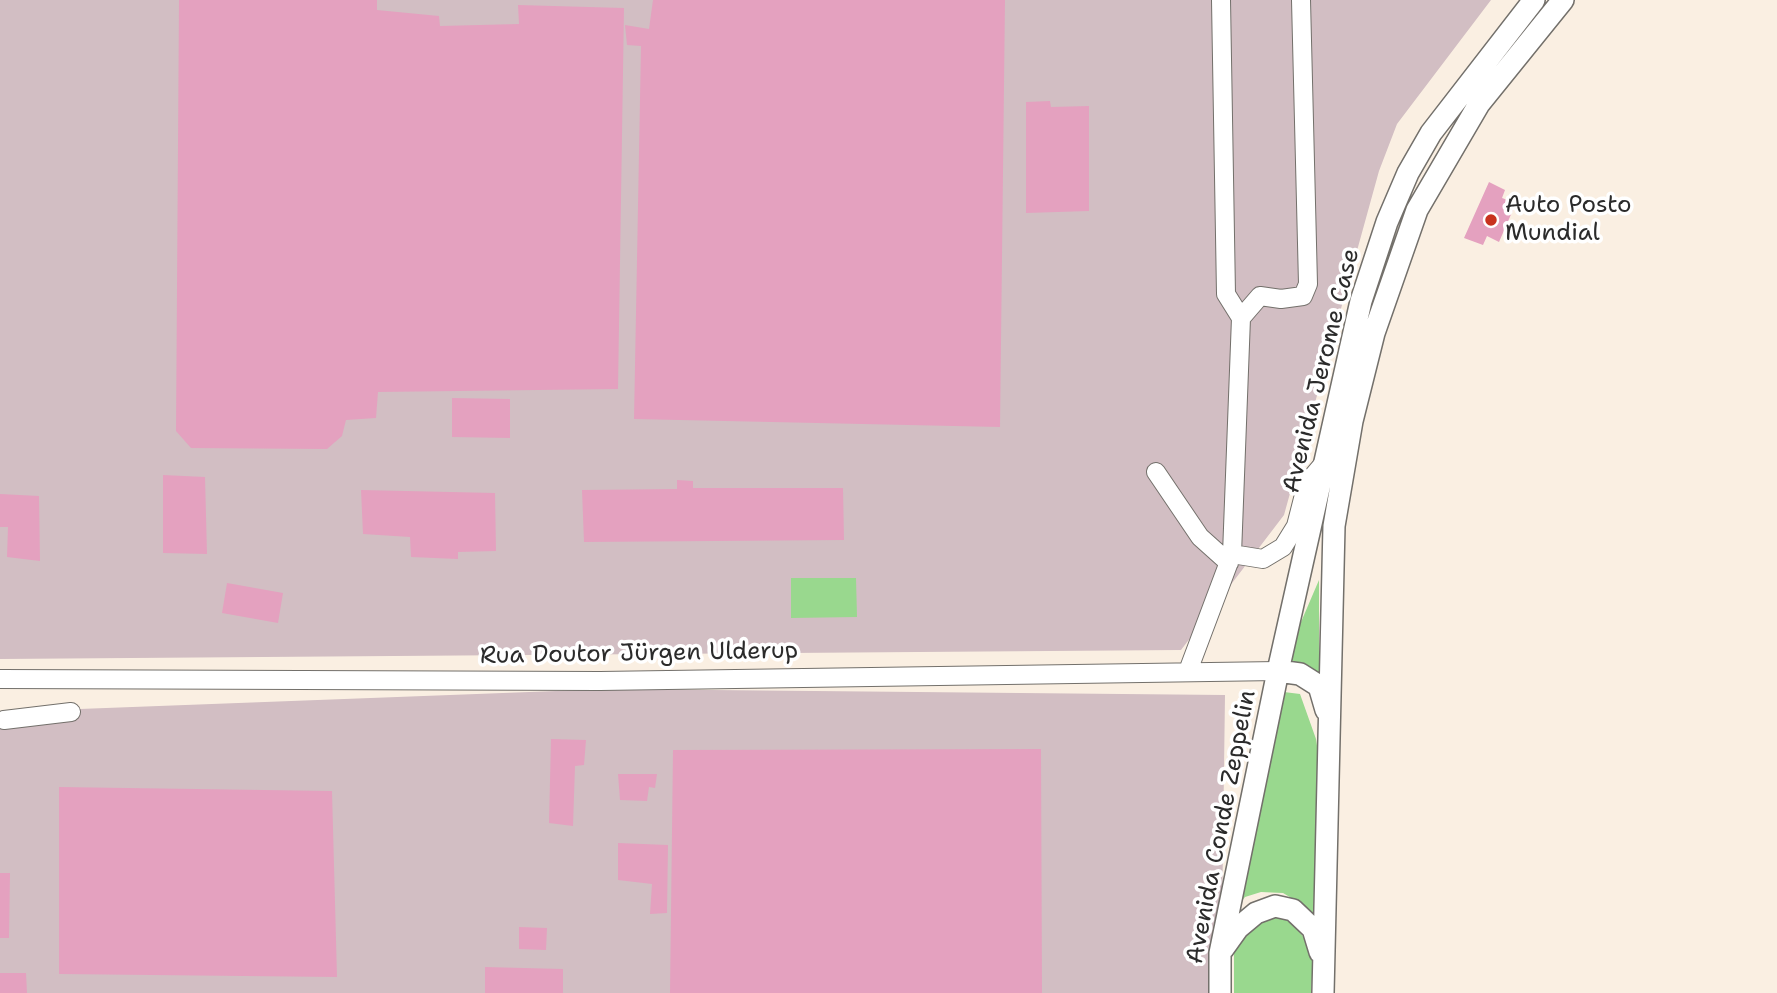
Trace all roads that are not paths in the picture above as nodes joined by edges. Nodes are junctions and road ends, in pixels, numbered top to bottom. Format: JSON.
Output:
{"nodes":[{"id":1,"x":1222,"y":0,"type":"edge"},
{"id":2,"x":1301,"y":0,"type":"edge"},
{"id":3,"x":1534,"y":0,"type":"edge"},
{"id":4,"x":1563,"y":0,"type":"edge"},
{"id":5,"x":1241,"y":318,"type":"junction"},
{"id":6,"x":1324,"y":461,"type":"junction"},
{"id":7,"x":1156,"y":472,"type":"dead end"},
{"id":8,"x":1231,"y":559,"type":"junction"},
{"id":9,"x":1188,"y":671,"type":"junction"},
{"id":10,"x":1278,"y":671,"type":"junction"},
{"id":11,"x":0,"y":679,"type":"edge"},
{"id":12,"x":71,"y":712,"type":"dead end"},
{"id":13,"x":4,"y":720,"type":"dead end"},
{"id":14,"x":1330,"y":725,"type":"junction"},
{"id":15,"x":1220,"y":953,"type":"junction"},
{"id":16,"x":1323,"y":960,"type":"junction"},
{"id":17,"x":1220,"y":993,"type":"edge"},
{"id":18,"x":1323,"y":993,"type":"edge"}],
"edges":[{"from":1,"to":5,"type":"street"},
{"from":2,"to":5,"type":"street"},
{"from":3,"to":6,"type":"main road","name":"Avenida Jerome Case"},
{"from":4,"to":14,"type":"main road","name":"Avenida Jerome Case"},
{"from":5,"to":8,"type":"street"},
{"from":6,"to":8,"type":"street"},
{"from":6,"to":10,"type":"main road","name":"Avenida Jerome Case"},
{"from":7,"to":8,"type":"street"},
{"from":8,"to":9,"type":"street"},
{"from":9,"to":10,"type":"street","name":"Rua Doutor Jürgen Ulderup"},
{"from":9,"to":11,"type":"street","name":"Rua Doutor Jürgen Ulderup"},
{"from":10,"to":14,"type":"main road"},
{"from":10,"to":15,"type":"main road","name":"Avenida Conde Zeppelin"},
{"from":12,"to":13,"type":"street"},
{"from":14,"to":16,"type":"main road"},
{"from":15,"to":16,"type":"main road"},
{"from":15,"to":17,"type":"main road","name":"Avenida Conde Zeppelin"},
{"from":16,"to":18,"type":"main road"}]}
